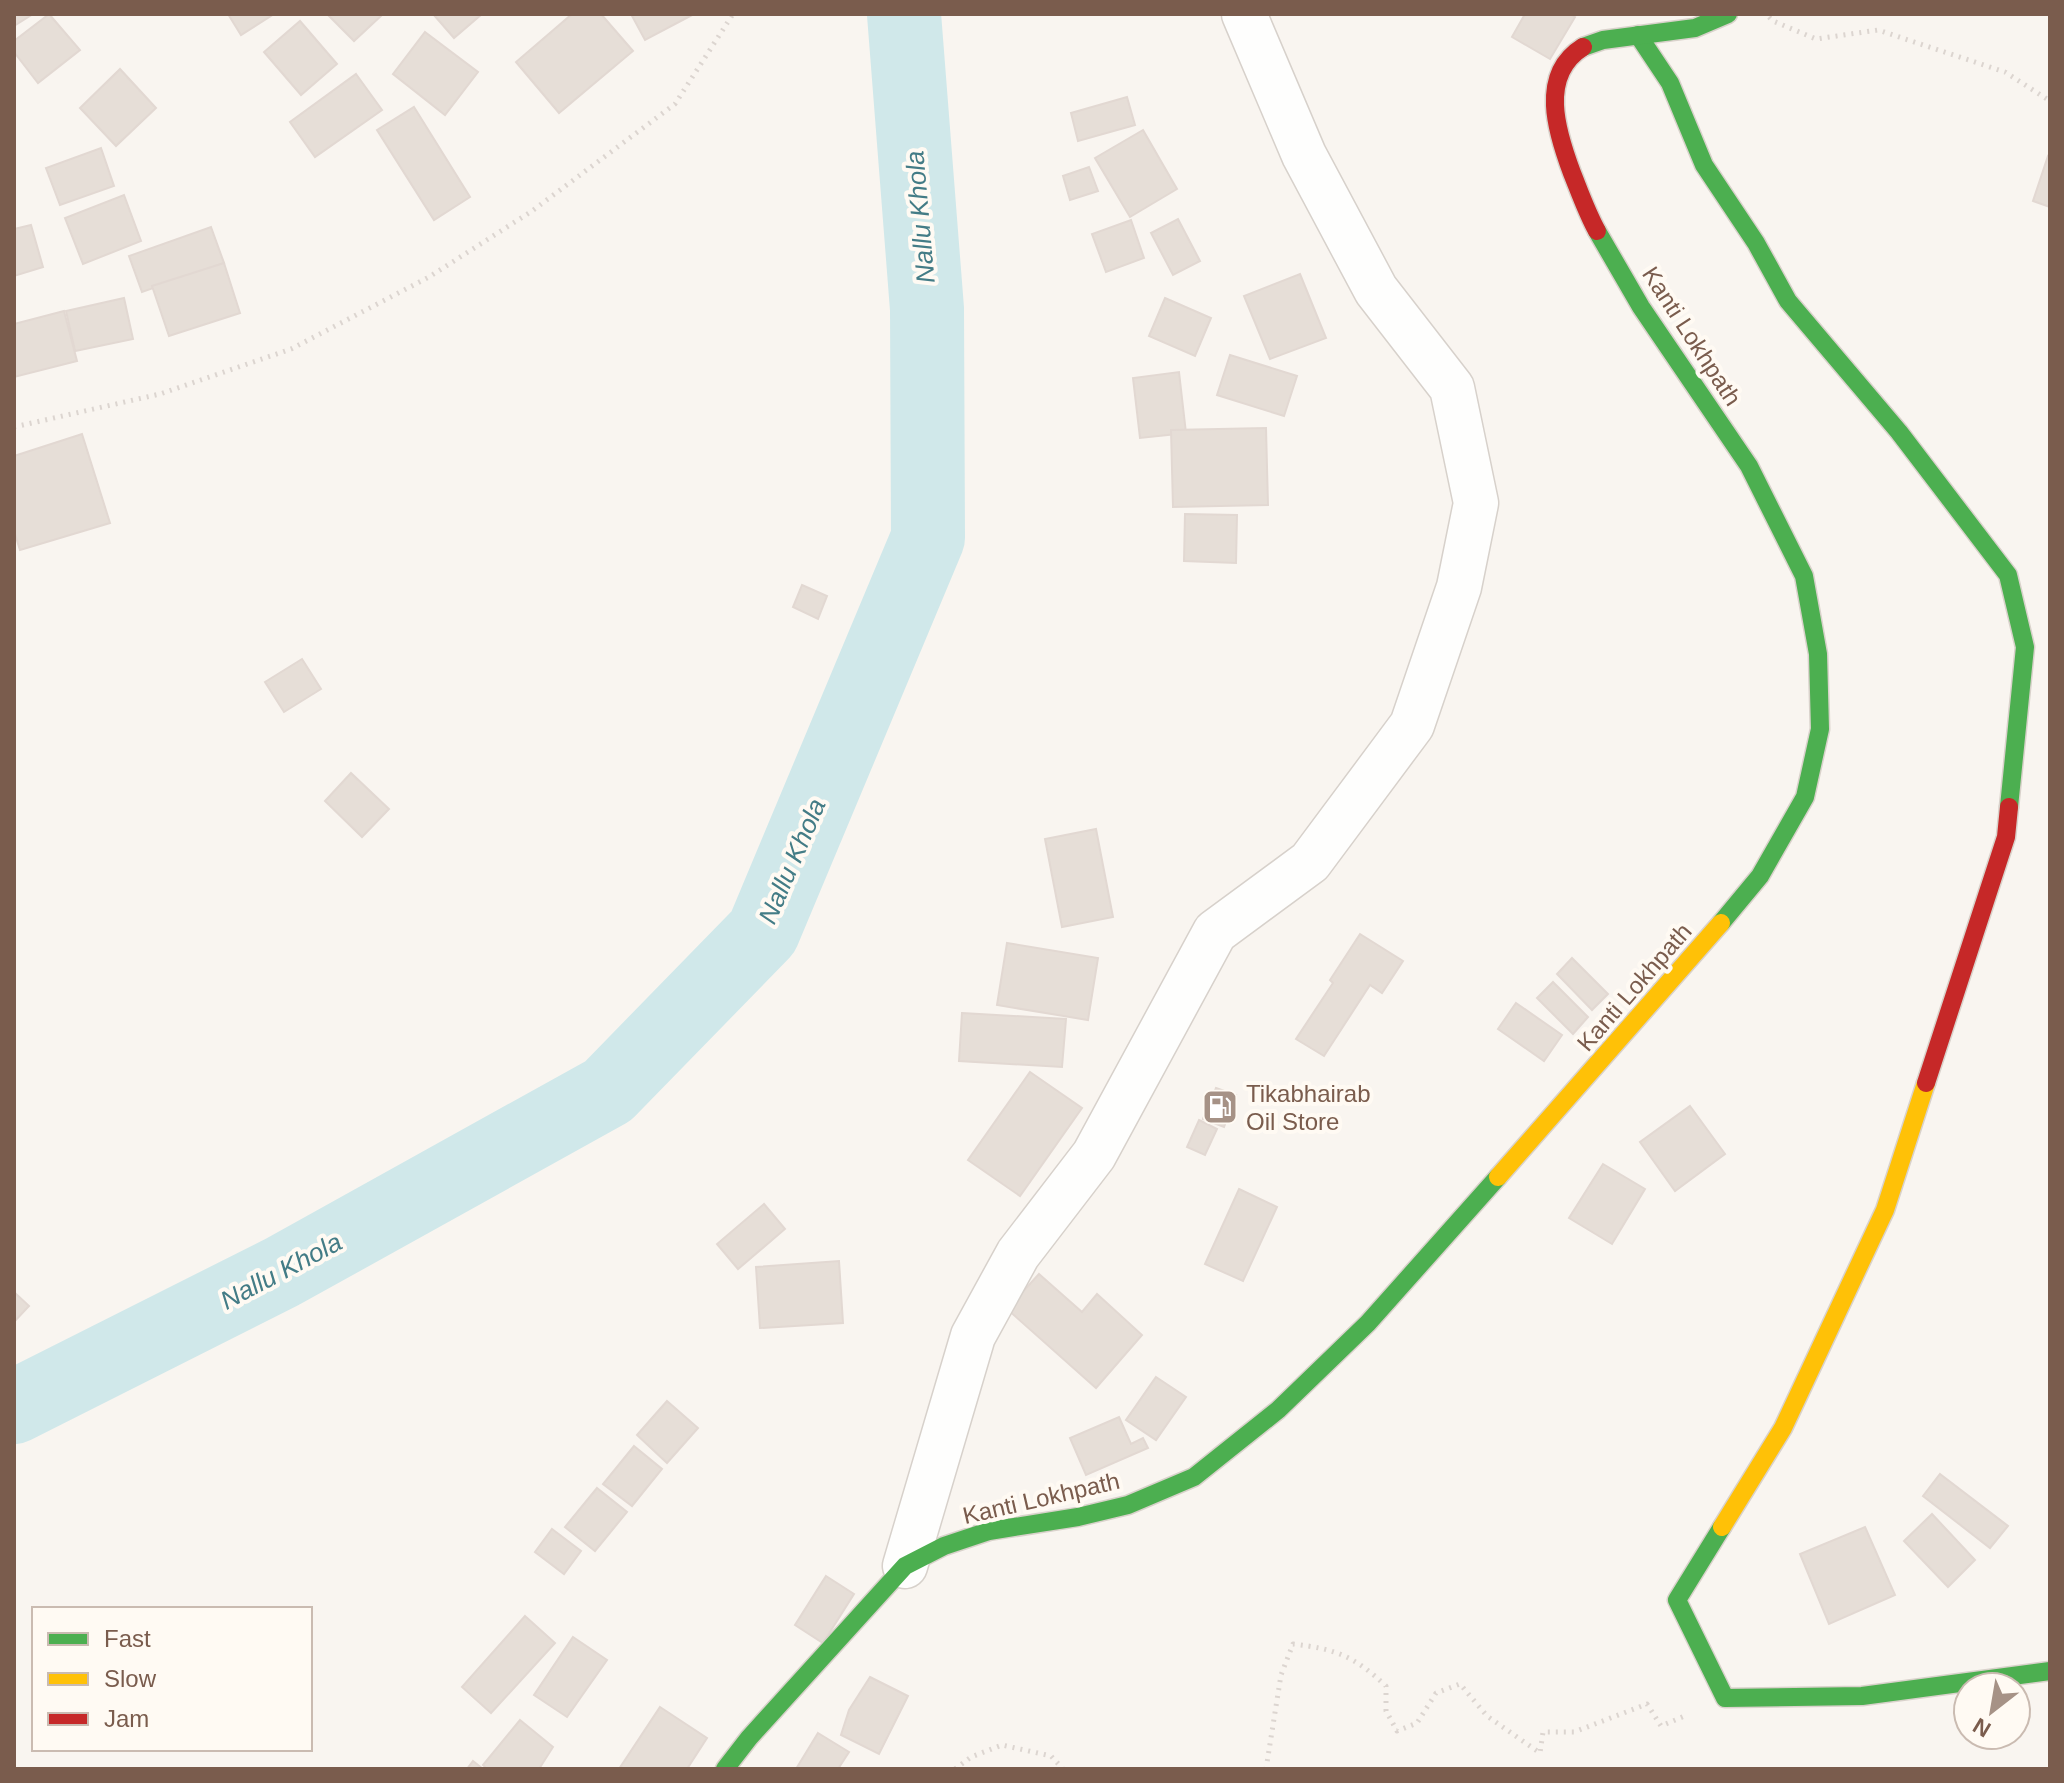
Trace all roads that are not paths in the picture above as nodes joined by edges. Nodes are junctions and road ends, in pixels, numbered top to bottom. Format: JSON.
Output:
{"nodes":[{"id":1,"x":1244,"y":14,"type":"edge"},
{"id":2,"x":1728,"y":14,"type":"edge"},
{"id":3,"x":1638,"y":35,"type":"junction"},
{"id":4,"x":905,"y":1566,"type":"junction"},
{"id":5,"x":2050,"y":1671,"type":"edge"},
{"id":6,"x":725,"y":1769,"type":"edge"}],
"edges":[{"from":1,"to":4,"type":"street"},
{"from":2,"to":3,"type":"main road","name":"Kanti Lokhpath"},
{"from":3,"to":4,"type":"main road","name":"Kanti Lokhpath"},
{"from":3,"to":5,"type":"main road"},
{"from":4,"to":6,"type":"main road","name":"Kanti Lokhpath"}]}
